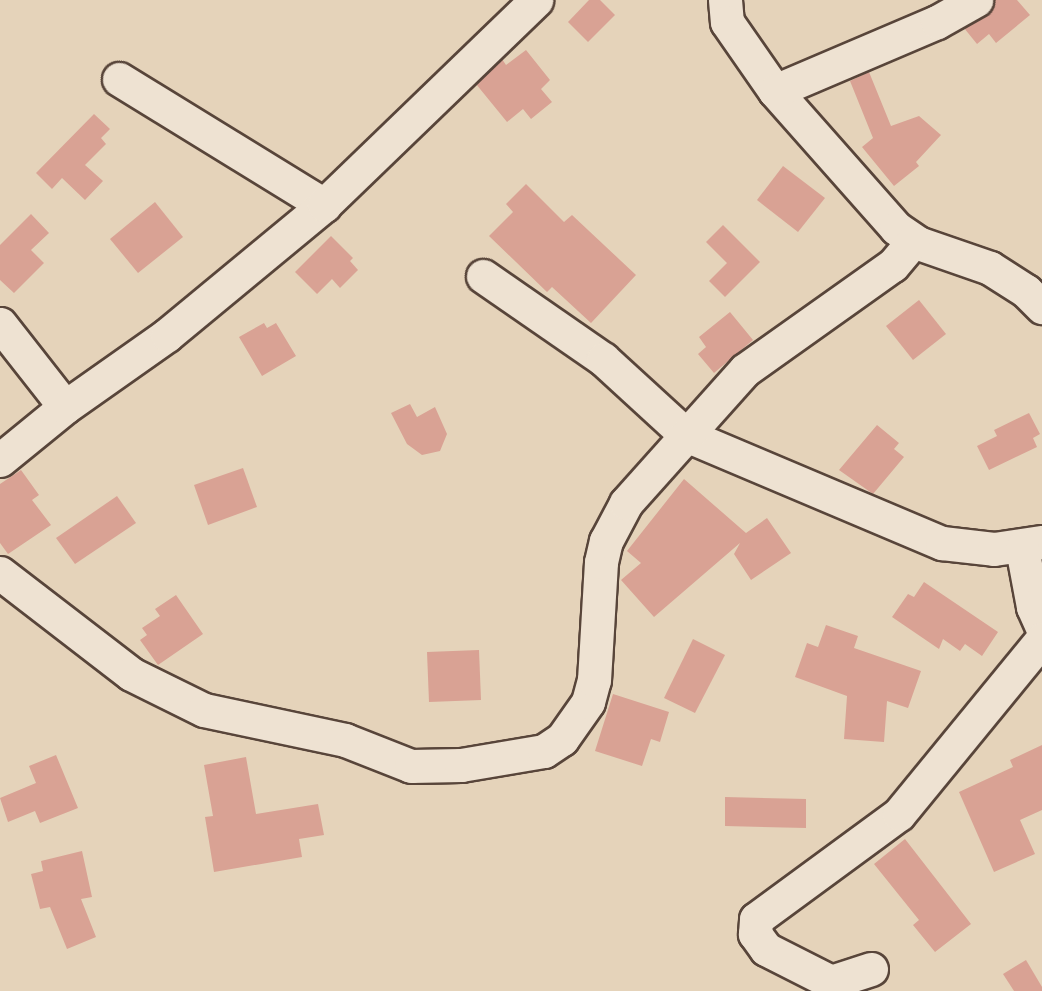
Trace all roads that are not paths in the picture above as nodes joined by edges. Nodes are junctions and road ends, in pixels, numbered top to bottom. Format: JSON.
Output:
{"nodes":[{"id":1,"x":536,"y":0,"type":"edge"},
{"id":2,"x":976,"y":0,"type":"edge"},
{"id":3,"x":720,"y":7,"type":"edge"},
{"id":4,"x":119,"y":80,"type":"dead end"},
{"id":5,"x":775,"y":91,"type":"junction"},
{"id":6,"x":324,"y":205,"type":"junction"},
{"id":7,"x":913,"y":241,"type":"junction"},
{"id":8,"x":483,"y":276,"type":"dead end"},
{"id":9,"x":1042,"y":307,"type":"edge"},
{"id":10,"x":0,"y":324,"type":"edge"},
{"id":11,"x":65,"y":407,"type":"junction"},
{"id":12,"x":686,"y":435,"type":"junction"},
{"id":13,"x":0,"y":460,"type":"edge"},
{"id":14,"x":1032,"y":545,"type":"edge"},
{"id":15,"x":0,"y":573,"type":"edge"},
{"id":16,"x":1042,"y":627,"type":"edge"},
{"id":17,"x":1042,"y":639,"type":"edge"},
{"id":18,"x":871,"y":969,"type":"dead end"}],
"edges":[{"from":1,"to":6,"type":"street"},
{"from":2,"to":5,"type":"street"},
{"from":3,"to":5,"type":"street"},
{"from":4,"to":6,"type":"street"},
{"from":5,"to":7,"type":"street"},
{"from":6,"to":11,"type":"street"},
{"from":7,"to":9,"type":"street"},
{"from":7,"to":12,"type":"street"},
{"from":8,"to":12,"type":"street"},
{"from":10,"to":11,"type":"street"},
{"from":11,"to":13,"type":"street"},
{"from":12,"to":14,"type":"street"},
{"from":12,"to":15,"type":"street"},
{"from":14,"to":16,"type":"street"},
{"from":17,"to":18,"type":"street"}]}
